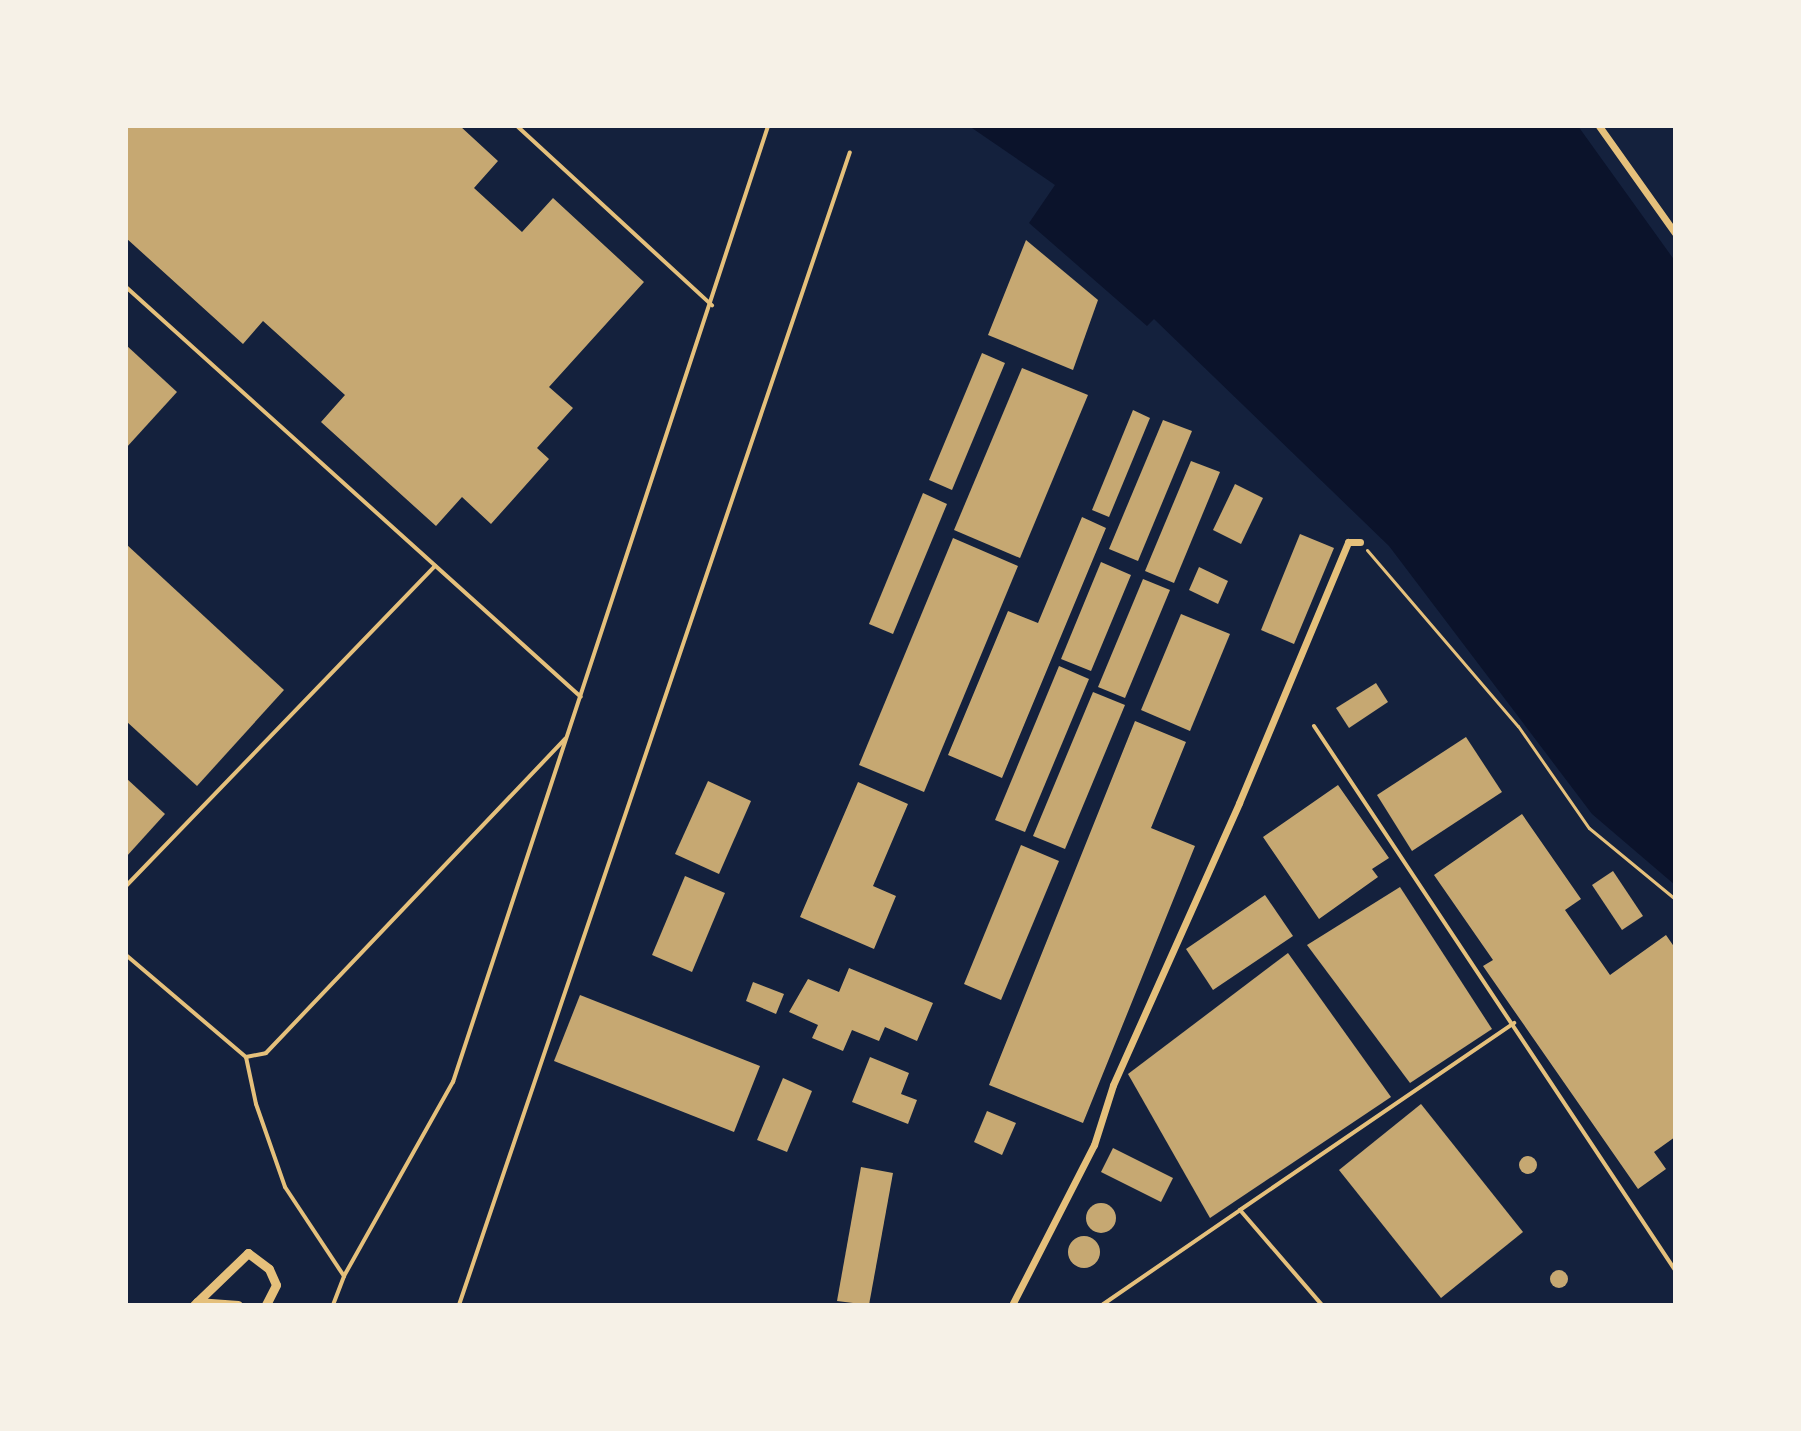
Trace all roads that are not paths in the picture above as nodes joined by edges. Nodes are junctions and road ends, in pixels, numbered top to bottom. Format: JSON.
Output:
{"nodes":[{"id":1,"x":517,"y":126,"type":"edge"},
{"id":2,"x":768,"y":126,"type":"edge"},
{"id":3,"x":1599,"y":126,"type":"edge"},
{"id":4,"x":850,"y":152,"type":"dead end"},
{"id":5,"x":1675,"y":233,"type":"edge"},
{"id":6,"x":126,"y":287,"type":"edge"},
{"id":7,"x":712,"y":305,"type":"junction"},
{"id":8,"x":1360,"y":542,"type":"road end"},
{"id":9,"x":435,"y":566,"type":"junction"},
{"id":10,"x":581,"y":697,"type":"junction"},
{"id":11,"x":1314,"y":726,"type":"dead end"},
{"id":12,"x":567,"y":737,"type":"junction"},
{"id":13,"x":126,"y":886,"type":"edge"},
{"id":14,"x":126,"y":955,"type":"edge"},
{"id":15,"x":1514,"y":1023,"type":"junction"},
{"id":16,"x":246,"y":1057,"type":"junction"},
{"id":17,"x":1240,"y":1210,"type":"junction"},
{"id":18,"x":1675,"y":1270,"type":"edge"},
{"id":19,"x":344,"y":1276,"type":"junction"},
{"id":20,"x":196,"y":1303,"type":"edge"},
{"id":21,"x":238,"y":1305,"type":"edge"},
{"id":22,"x":266,"y":1305,"type":"edge"},
{"id":23,"x":333,"y":1305,"type":"edge"},
{"id":24,"x":459,"y":1305,"type":"edge"},
{"id":25,"x":1012,"y":1305,"type":"edge"},
{"id":26,"x":1102,"y":1305,"type":"edge"},
{"id":27,"x":1322,"y":1305,"type":"edge"}],
"edges":[{"from":1,"to":7,"type":"lane"},
{"from":2,"to":7,"type":"lane"},
{"from":3,"to":5,"type":"street"},
{"from":4,"to":24,"type":"lane"},
{"from":6,"to":9,"type":"lane"},
{"from":7,"to":10,"type":"lane"},
{"from":8,"to":25,"type":"street"},
{"from":9,"to":10,"type":"lane"},
{"from":9,"to":13,"type":"lane"},
{"from":10,"to":12,"type":"lane"},
{"from":11,"to":15,"type":"lane"},
{"from":12,"to":16,"type":"lane"},
{"from":12,"to":19,"type":"lane"},
{"from":14,"to":16,"type":"lane"},
{"from":15,"to":17,"type":"lane"},
{"from":15,"to":18,"type":"lane"},
{"from":16,"to":19,"type":"lane"},
{"from":17,"to":26,"type":"lane"},
{"from":17,"to":27,"type":"lane"},
{"from":19,"to":23,"type":"lane"},
{"from":20,"to":21,"type":"street"},
{"from":20,"to":22,"type":"street"}]}
